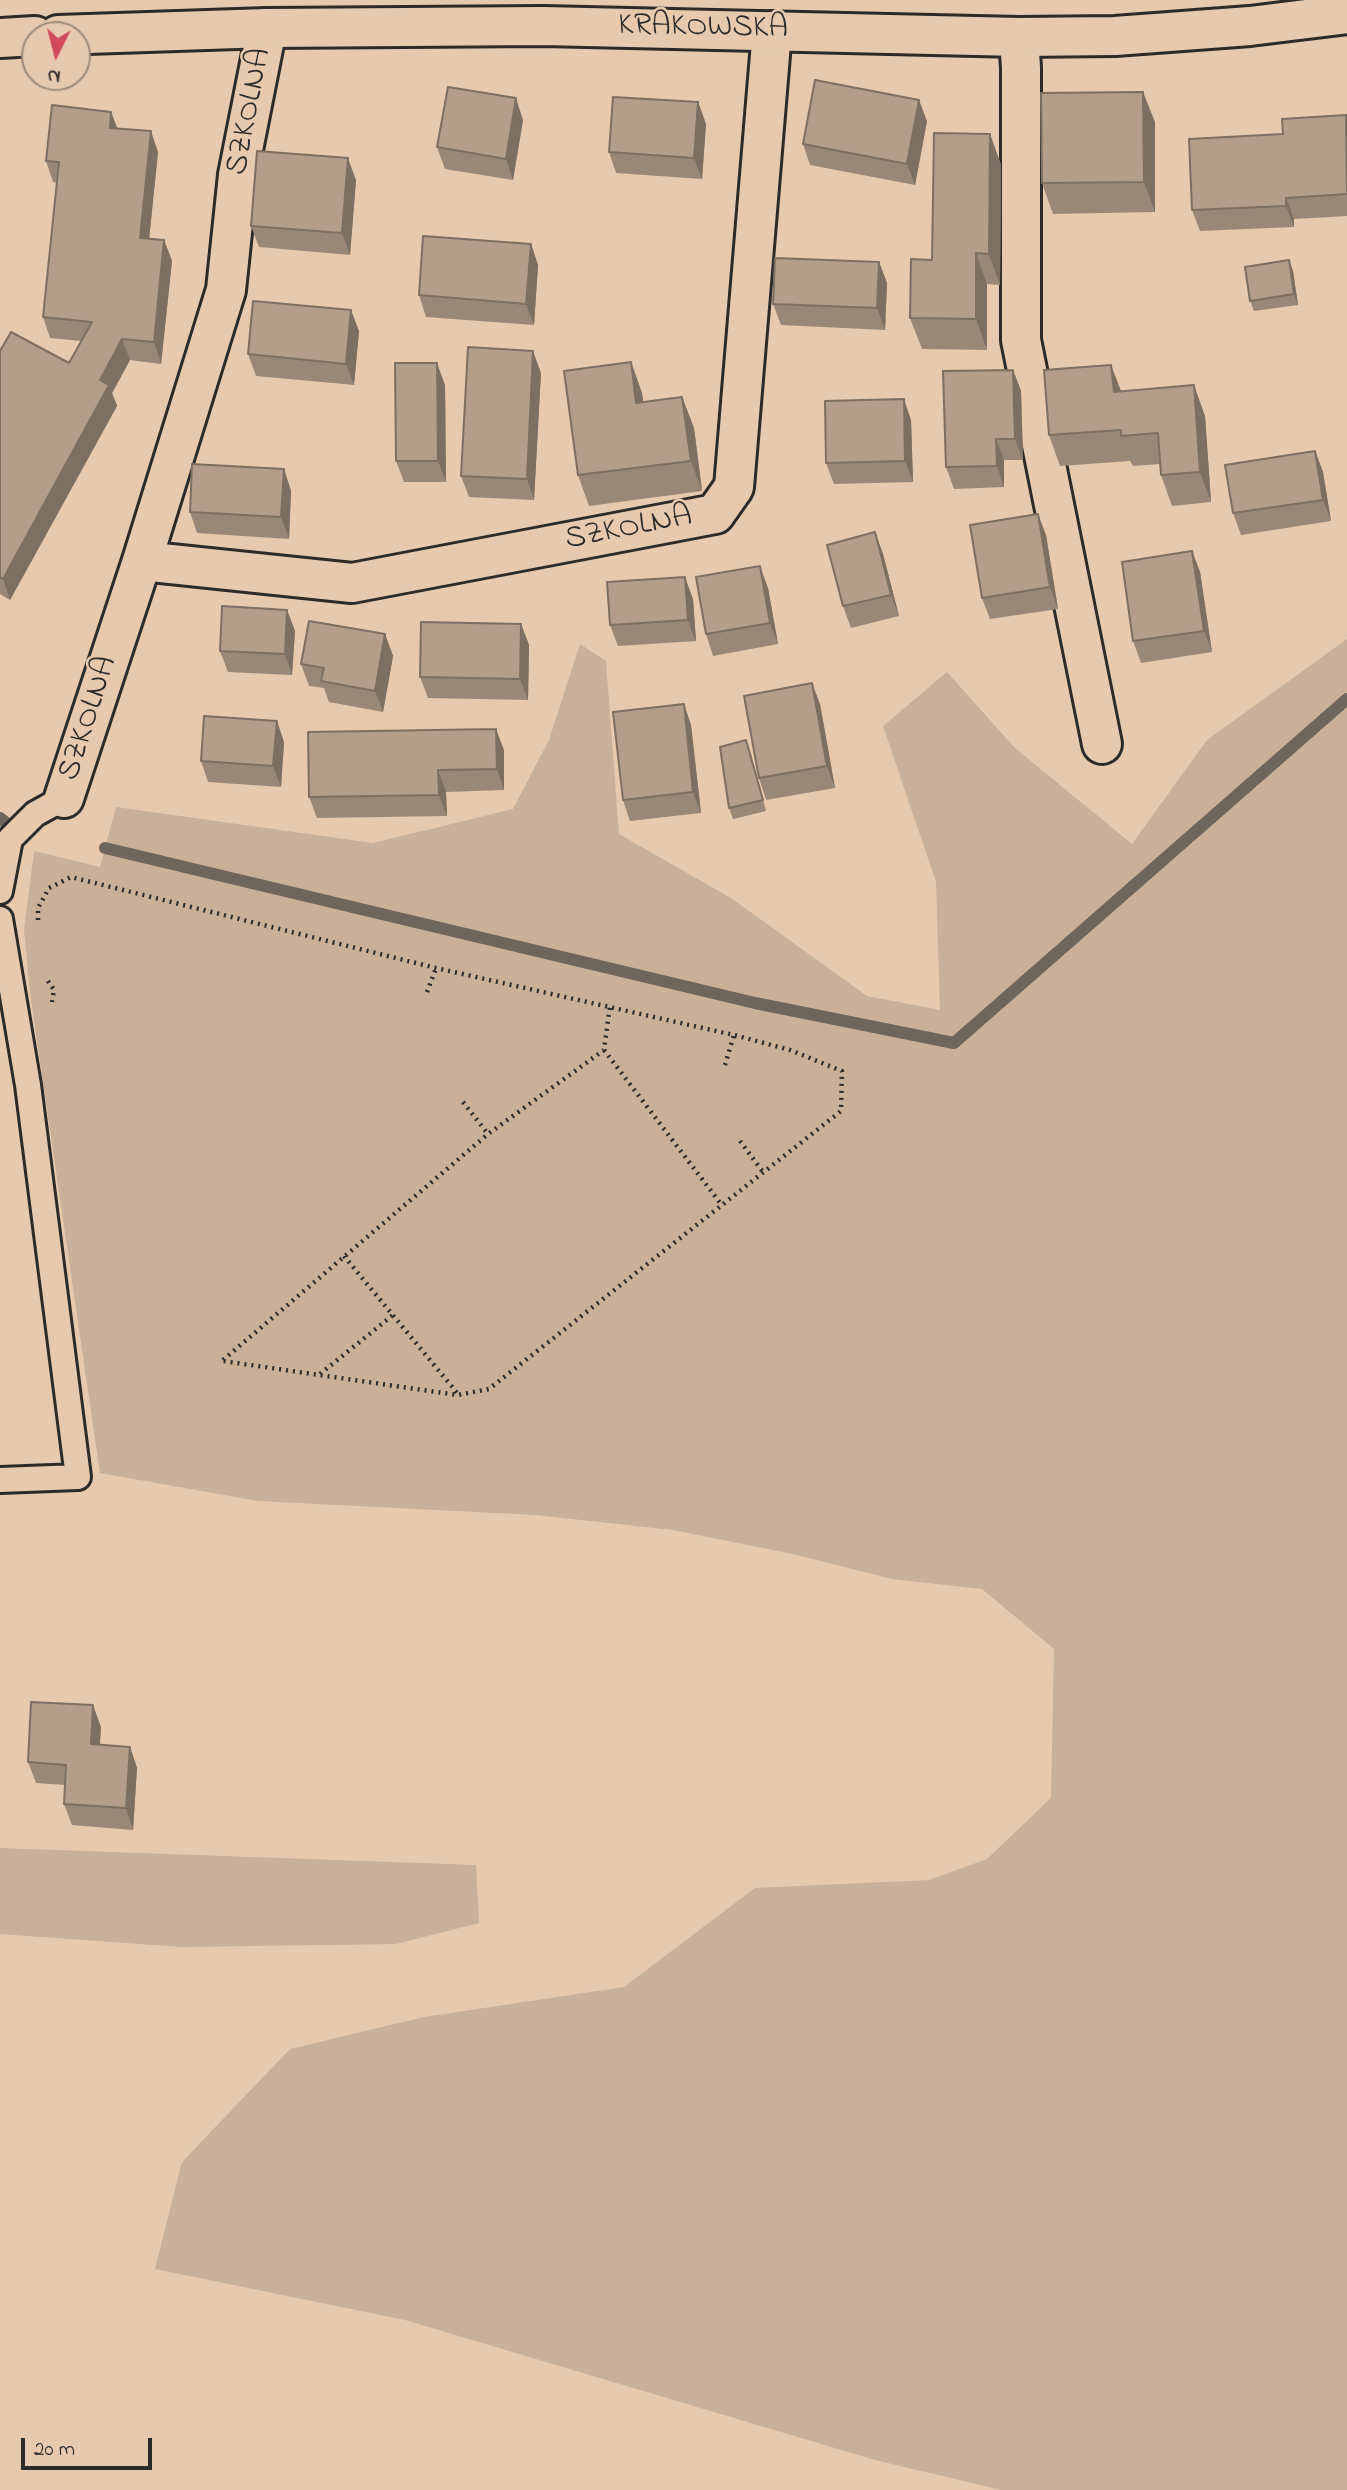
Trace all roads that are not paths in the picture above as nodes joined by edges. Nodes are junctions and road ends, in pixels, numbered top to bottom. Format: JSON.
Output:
{"nodes":[{"id":1,"x":1347,"y":14,"type":"edge"},
{"id":2,"x":267,"y":28,"type":"junction"},
{"id":3,"x":772,"y":31,"type":"junction"},
{"id":4,"x":91,"y":34,"type":"edge"},
{"id":5,"x":21,"y":37,"type":"edge"},
{"id":6,"x":1019,"y":37,"type":"junction"},
{"id":7,"x":0,"y":38,"type":"edge"},
{"id":8,"x":142,"y":561,"type":"junction"},
{"id":9,"x":1102,"y":744,"type":"dead end"},
{"id":10,"x":64,"y":798,"type":"joint"},
{"id":11,"x":0,"y":891,"type":"edge"},
{"id":12,"x":0,"y":919,"type":"edge"},
{"id":13,"x":0,"y":1480,"type":"edge"}],
"edges":[{"from":1,"to":6,"type":"street","name":"KRAKOWSKA"},
{"from":2,"to":3,"type":"street","name":"KRAKOWSKA"},
{"from":2,"to":4,"type":"street","name":"KRAKOWSKA"},
{"from":2,"to":8,"type":"street","name":"SZKOLNA"},
{"from":3,"to":6,"type":"street","name":"KRAKOWSKA"},
{"from":3,"to":8,"type":"street","name":"SZKOLNA"},
{"from":5,"to":7,"type":"street"},
{"from":6,"to":9,"type":"street"},
{"from":8,"to":10,"type":"street","name":"SZKOLNA"},
{"from":10,"to":11,"type":"lane"},
{"from":12,"to":13,"type":"lane"}]}
